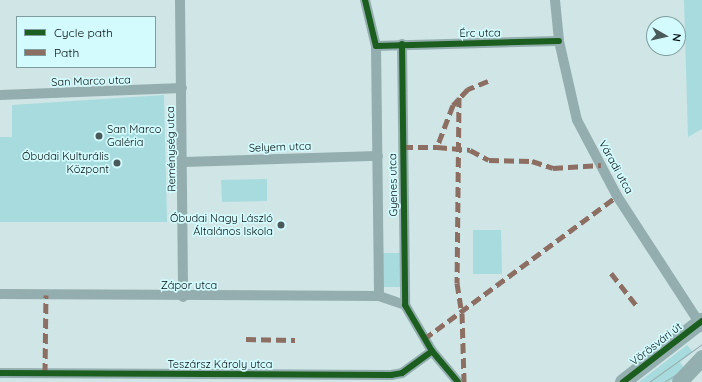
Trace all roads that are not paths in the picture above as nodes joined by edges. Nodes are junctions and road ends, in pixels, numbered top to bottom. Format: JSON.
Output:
{"nodes":[{"id":1,"x":180,"y":0,"type":"edge"},
{"id":2,"x":365,"y":0,"type":"edge"},
{"id":3,"x":554,"y":0,"type":"edge"},
{"id":4,"x":559,"y":41,"type":"junction"},
{"id":5,"x":402,"y":44,"type":"junction"},
{"id":6,"x":376,"y":46,"type":"junction"},
{"id":7,"x":182,"y":88,"type":"junction"},
{"id":8,"x":0,"y":95,"type":"edge"},
{"id":9,"x":378,"y":156,"type":"junction"},
{"id":10,"x":183,"y":162,"type":"junction"},
{"id":11,"x":0,"y":294,"type":"edge"},
{"id":12,"x":379,"y":296,"type":"junction"},
{"id":13,"x":184,"y":297,"type":"junction"},
{"id":14,"x":405,"y":305,"type":"junction"},
{"id":15,"x":701,"y":323,"type":"edge"},
{"id":16,"x":432,"y":351,"type":"junction"},
{"id":17,"x":702,"y":358,"type":"edge"},
{"id":18,"x":0,"y":373,"type":"edge"},
{"id":19,"x":702,"y":376,"type":"edge"},
{"id":20,"x":376,"y":379,"type":"edge"},
{"id":21,"x":458,"y":382,"type":"edge"},
{"id":22,"x":623,"y":382,"type":"edge"},
{"id":23,"x":680,"y":382,"type":"edge"},
{"id":24,"x":692,"y":382,"type":"edge"}],
"edges":[{"from":1,"to":7,"type":"street","name":"Reménység utca"},
{"from":2,"to":6,"type":"street","name":"Gyenes utca"},
{"from":3,"to":4,"type":"street","name":"Váradi utca"},
{"from":4,"to":5,"type":"street","name":"Érc utca"},
{"from":4,"to":15,"type":"street","name":"Váradi utca"},
{"from":5,"to":6,"type":"street"},
{"from":5,"to":14,"type":"street","name":"Gyenes utca"},
{"from":6,"to":9,"type":"street","name":"Gyenes utca"},
{"from":7,"to":8,"type":"street","name":"San Marco utca"},
{"from":7,"to":10,"type":"street","name":"Reménység utca"},
{"from":9,"to":10,"type":"street","name":"Selyem utca"},
{"from":9,"to":12,"type":"street","name":"Gyenes utca"},
{"from":10,"to":13,"type":"street","name":"Reménység utca"},
{"from":11,"to":13,"type":"street","name":"Zápor utca"},
{"from":12,"to":13,"type":"street","name":"Zápor utca"},
{"from":12,"to":14,"type":"street"},
{"from":14,"to":16,"type":"street","name":"Gyenes utca"},
{"from":15,"to":22,"type":"main road","name":"Vörösvári út"},
{"from":16,"to":20,"type":"street","name":"Teszársz Károly utca"},
{"from":16,"to":21,"type":"street","name":"Gyenes utca"},
{"from":17,"to":23,"type":"main road"},
{"from":18,"to":20,"type":"street","name":"Teszársz Károly utca"},
{"from":19,"to":24,"type":"main road"}]}
